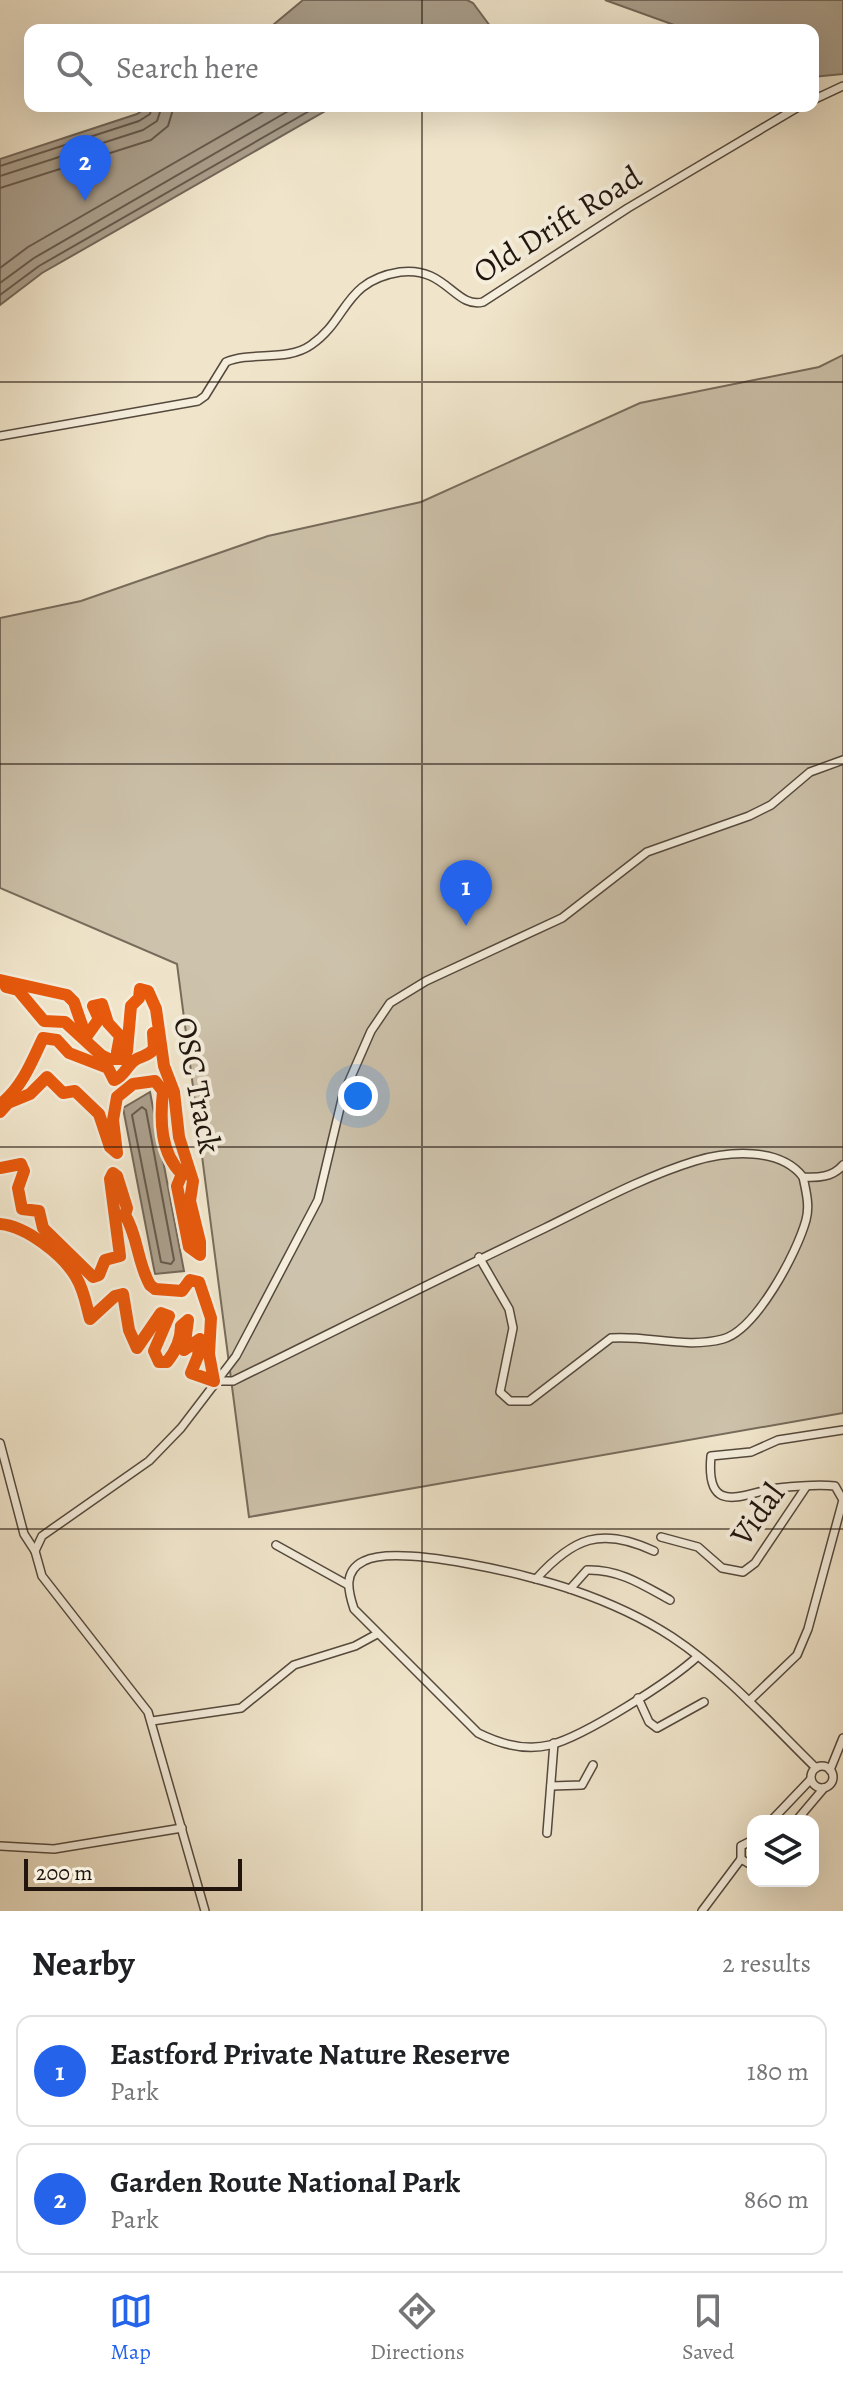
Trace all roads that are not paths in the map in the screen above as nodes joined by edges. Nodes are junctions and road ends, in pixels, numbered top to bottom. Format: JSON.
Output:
{"nodes":[{"id":1,"x":843,"y":86,"type":"edge"},
{"id":2,"x":819,"y":97,"type":"edge"},
{"id":3,"x":790,"y":112,"type":"edge"},
{"id":4,"x":0,"y":436,"type":"edge"},
{"id":5,"x":843,"y":760,"type":"edge"},
{"id":6,"x":843,"y":1165,"type":"edge"},
{"id":7,"x":803,"y":1177,"type":"junction"},
{"id":8,"x":479,"y":1257,"type":"junction"},
{"id":9,"x":214,"y":1381,"type":"junction"},
{"id":10,"x":843,"y":1430,"type":"edge"},
{"id":11,"x":0,"y":1443,"type":"edge"},
{"id":12,"x":806,"y":1487,"type":"junction"},
{"id":13,"x":661,"y":1537,"type":"dead end"},
{"id":14,"x":276,"y":1545,"type":"dead end"},
{"id":15,"x":35,"y":1551,"type":"junction"},
{"id":16,"x":654,"y":1551,"type":"dead end"},
{"id":17,"x":536,"y":1579,"type":"junction"},
{"id":18,"x":348,"y":1585,"type":"junction"},
{"id":19,"x":570,"y":1589,"type":"junction"},
{"id":20,"x":670,"y":1600,"type":"dead end"},
{"id":21,"x":377,"y":1634,"type":"junction"},
{"id":22,"x":698,"y":1656,"type":"junction"},
{"id":23,"x":638,"y":1698,"type":"junction"},
{"id":24,"x":749,"y":1701,"type":"junction"},
{"id":25,"x":704,"y":1702,"type":"dead end"},
{"id":26,"x":152,"y":1721,"type":"junction"},
{"id":27,"x":843,"y":1738,"type":"edge"},
{"id":28,"x":554,"y":1743,"type":"junction"},
{"id":29,"x":593,"y":1765,"type":"dead end"},
{"id":30,"x":816,"y":1768,"type":"junction"},
{"id":31,"x":830,"y":1770,"type":"junction"},
{"id":32,"x":811,"y":1779,"type":"junction"},
{"id":33,"x":551,"y":1786,"type":"junction"},
{"id":34,"x":824,"y":1788,"type":"junction"},
{"id":35,"x":777,"y":1815,"type":"edge"},
{"id":36,"x":801,"y":1815,"type":"edge"},
{"id":37,"x":182,"y":1828,"type":"junction"},
{"id":38,"x":547,"y":1833,"type":"dead end"},
{"id":39,"x":747,"y":1843,"type":"edge"},
{"id":40,"x":0,"y":1846,"type":"edge"},
{"id":41,"x":741,"y":1859,"type":"junction"},
{"id":42,"x":747,"y":1862,"type":"edge"},
{"id":43,"x":205,"y":1911,"type":"edge"},
{"id":44,"x":702,"y":1911,"type":"edge"}],
"edges":[{"from":1,"to":2,"type":"street"},
{"from":3,"to":4,"type":"street","name":"Old Drift Road"},
{"from":5,"to":9,"type":"street"},
{"from":6,"to":7,"type":"street"},
{"from":7,"to":8,"type":"street"},
{"from":7,"to":8,"type":"street"},
{"from":8,"to":9,"type":"street"},
{"from":9,"to":15,"type":"street"},
{"from":10,"to":12,"type":"street"},
{"from":11,"to":15,"type":"street"},
{"from":12,"to":13,"type":"street","name":"Vidal"},
{"from":12,"to":24,"type":"street"},
{"from":14,"to":18,"type":"street"},
{"from":15,"to":26,"type":"street"},
{"from":16,"to":17,"type":"street"},
{"from":17,"to":18,"type":"street"},
{"from":17,"to":19,"type":"street"},
{"from":18,"to":21,"type":"street"},
{"from":19,"to":20,"type":"street"},
{"from":19,"to":22,"type":"street"},
{"from":21,"to":26,"type":"street"},
{"from":21,"to":28,"type":"street"},
{"from":22,"to":23,"type":"street"},
{"from":22,"to":24,"type":"street"},
{"from":23,"to":25,"type":"street"},
{"from":23,"to":28,"type":"street"},
{"from":24,"to":30,"type":"street"},
{"from":26,"to":37,"type":"street"},
{"from":27,"to":31,"type":"street"},
{"from":28,"to":33,"type":"street"},
{"from":29,"to":33,"type":"street"},
{"from":30,"to":31,"type":"street"},
{"from":30,"to":32,"type":"street"},
{"from":31,"to":34,"type":"street"},
{"from":32,"to":34,"type":"street"},
{"from":32,"to":35,"type":"street"},
{"from":33,"to":38,"type":"street"},
{"from":34,"to":36,"type":"street"},
{"from":37,"to":40,"type":"street"},
{"from":37,"to":43,"type":"street"},
{"from":39,"to":41,"type":"street"},
{"from":41,"to":42,"type":"street"},
{"from":41,"to":44,"type":"street"}]}
